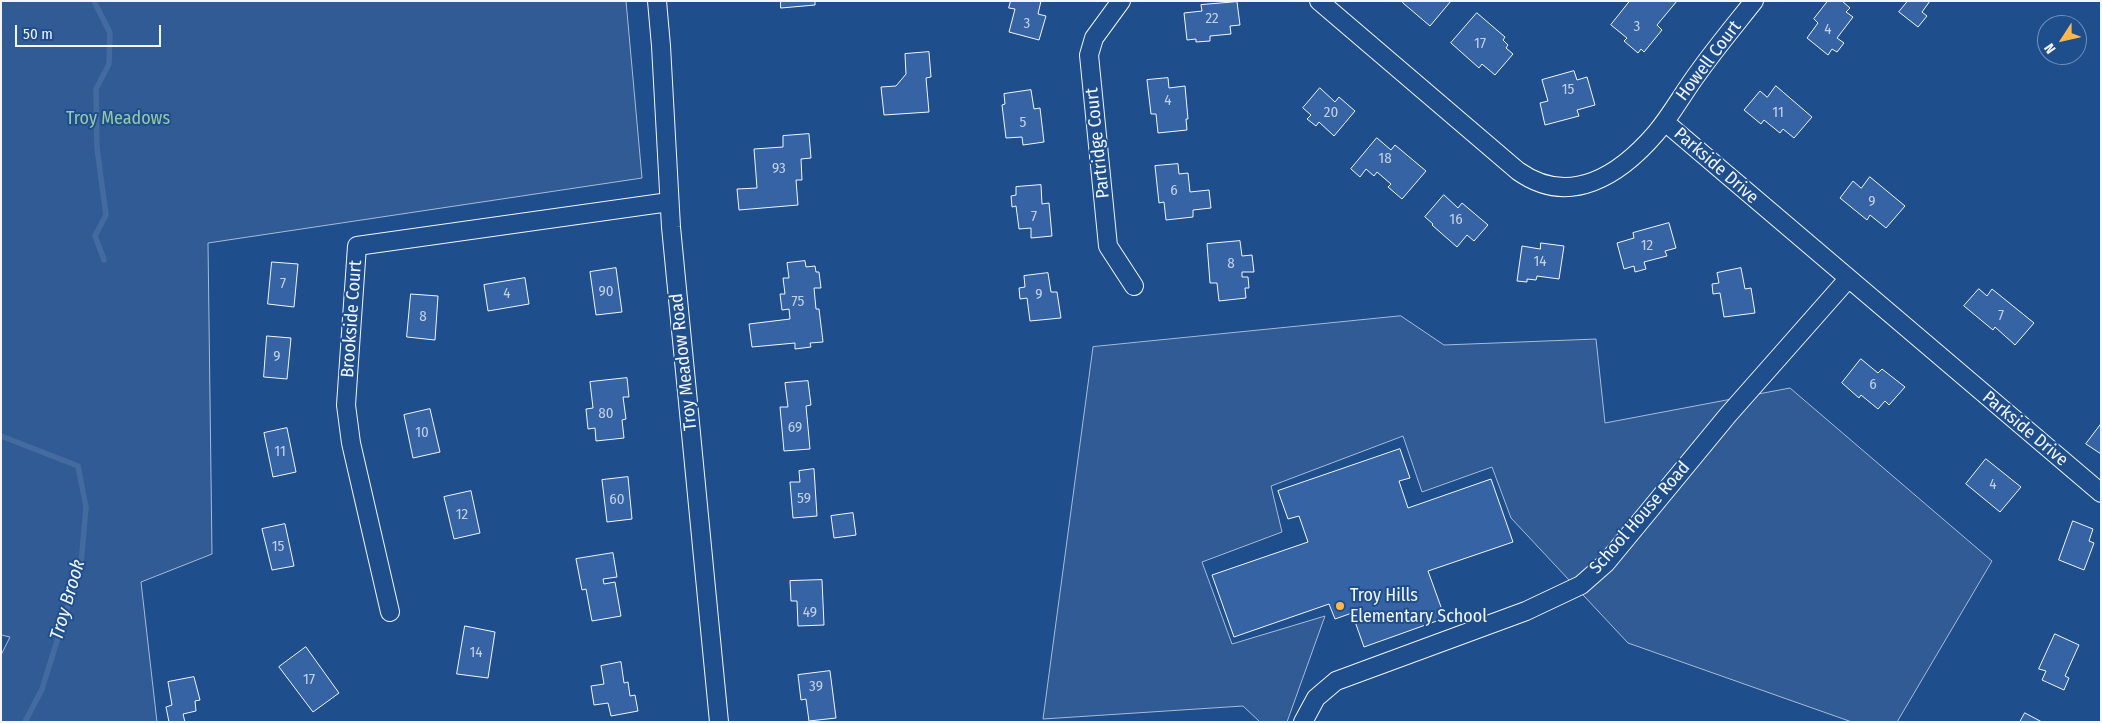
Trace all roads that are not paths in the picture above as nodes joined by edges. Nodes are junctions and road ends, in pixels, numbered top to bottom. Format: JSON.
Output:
{"nodes":[{"id":1,"x":657,"y":1,"type":"edge"},
{"id":2,"x":1122,"y":1,"type":"edge"},
{"id":3,"x":1319,"y":1,"type":"edge"},
{"id":4,"x":1754,"y":1,"type":"edge"},
{"id":5,"x":1665,"y":122,"type":"junction"},
{"id":6,"x":669,"y":202,"type":"junction"},
{"id":7,"x":1848,"y":279,"type":"junction"},
{"id":8,"x":1134,"y":286,"type":"dead end"},
{"id":9,"x":2101,"y":494,"type":"edge"},
{"id":10,"x":390,"y":612,"type":"dead end"},
{"id":11,"x":719,"y":722,"type":"edge"},
{"id":12,"x":1303,"y":722,"type":"edge"}],
"edges":[{"from":1,"to":6,"type":"street","name":"Troy Meadow Road"},
{"from":2,"to":8,"type":"street","name":"Partridge Court"},
{"from":3,"to":5,"type":"street","name":"Parkside Drive"},
{"from":4,"to":5,"type":"street","name":"Howell Court"},
{"from":5,"to":7,"type":"street","name":"Parkside Drive"},
{"from":6,"to":10,"type":"street","name":"Brookside Court"},
{"from":6,"to":11,"type":"street","name":"Troy Meadow Road"},
{"from":7,"to":9,"type":"street","name":"Parkside Drive"},
{"from":7,"to":12,"type":"street","name":"School House Road"}]}
